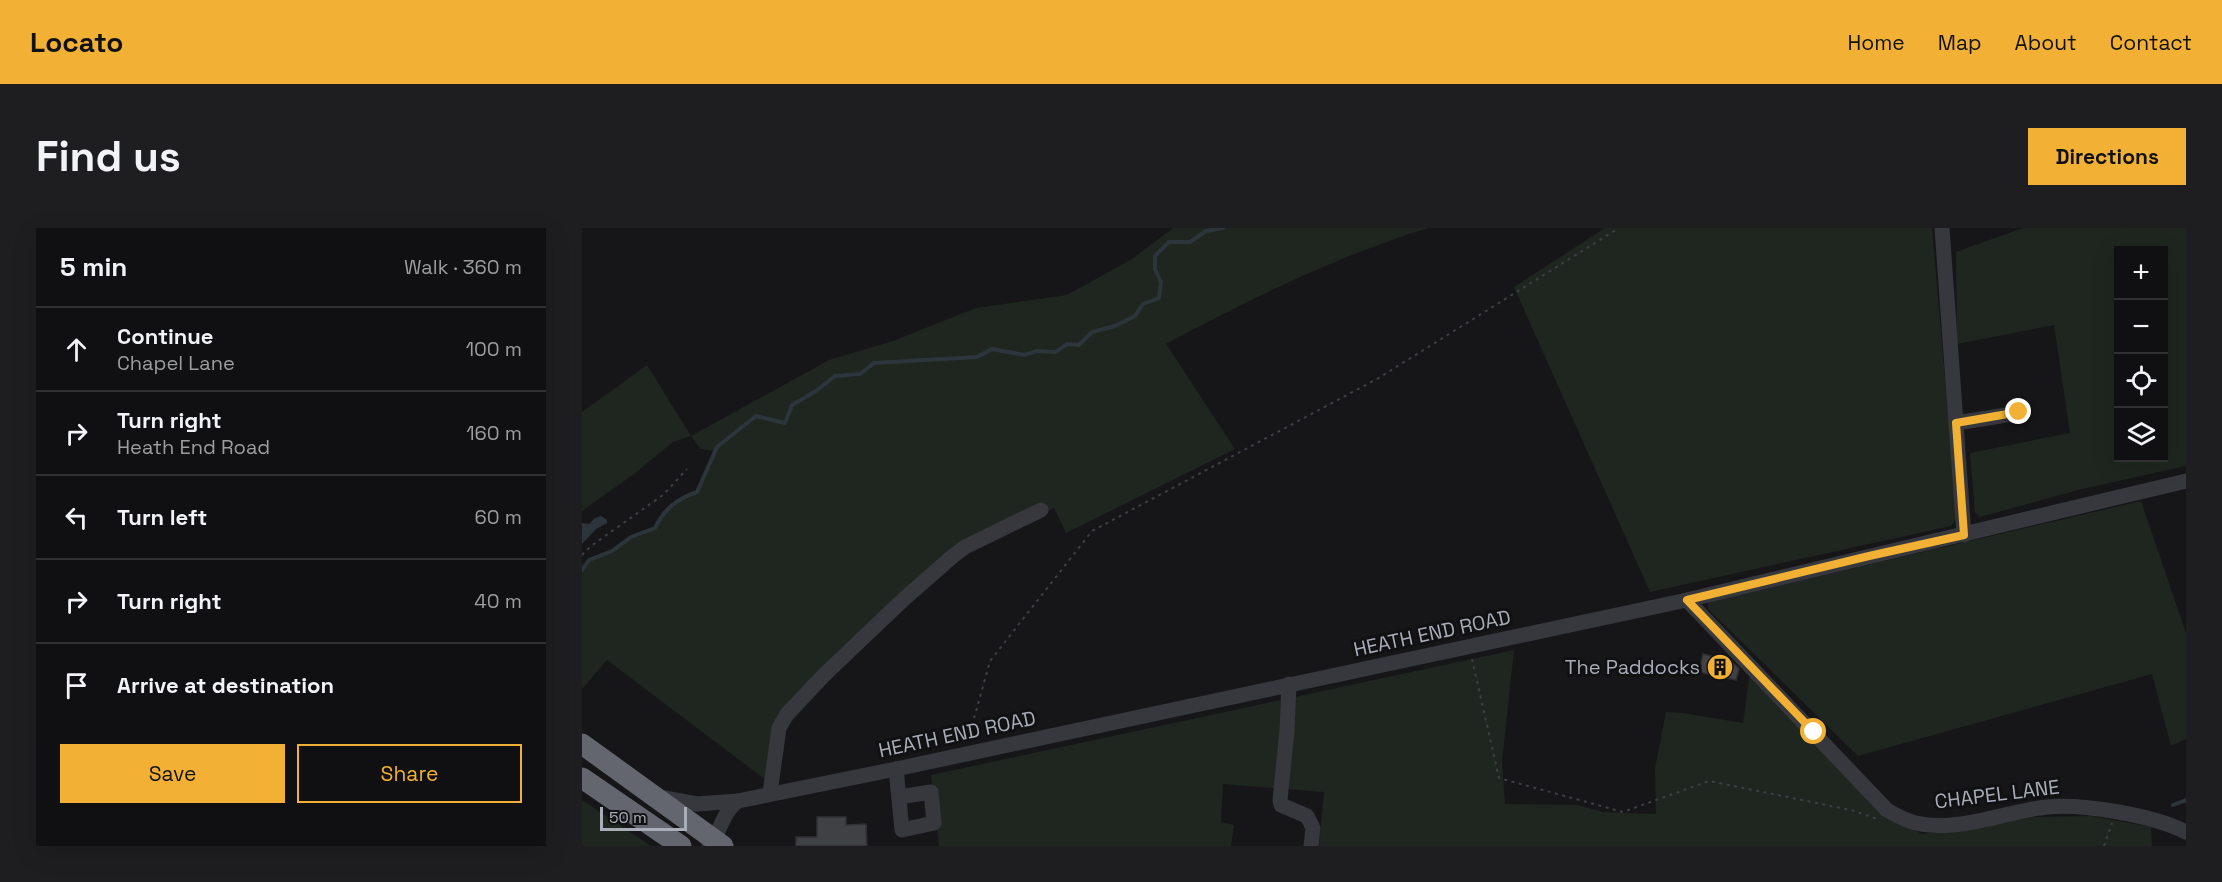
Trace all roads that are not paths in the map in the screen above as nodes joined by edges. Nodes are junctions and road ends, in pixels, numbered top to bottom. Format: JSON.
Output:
{"nodes":[{"id":1,"x":1942,"y":228,"type":"edge"},
{"id":2,"x":2019,"y":412,"type":"dead end"},
{"id":3,"x":1956,"y":423,"type":"junction"},
{"id":4,"x":2186,"y":482,"type":"edge"},
{"id":5,"x":1041,"y":510,"type":"dead end"},
{"id":6,"x":1964,"y":535,"type":"junction"},
{"id":7,"x":1687,"y":600,"type":"junction"},
{"id":8,"x":1289,"y":684,"type":"junction"},
{"id":9,"x":582,"y":744,"type":"edge"},
{"id":10,"x":896,"y":769,"type":"junction"},
{"id":11,"x":582,"y":778,"type":"edge"},
{"id":12,"x":770,"y":793,"type":"junction"},
{"id":13,"x":652,"y":796,"type":"junction"},
{"id":14,"x":899,"y":797,"type":"dead end"},
{"id":15,"x":738,"y":801,"type":"junction"},
{"id":16,"x":2186,"y":832,"type":"edge"},
{"id":17,"x":715,"y":844,"type":"edge"},
{"id":18,"x":681,"y":846,"type":"edge"},
{"id":19,"x":1311,"y":846,"type":"edge"}],
"edges":[{"from":1,"to":3,"type":"street"},
{"from":2,"to":3,"type":"street"},
{"from":3,"to":6,"type":"street"},
{"from":4,"to":6,"type":"street","name":"HEATH END ROAD"},
{"from":5,"to":12,"type":"street"},
{"from":6,"to":7,"type":"street","name":"HEATH END ROAD"},
{"from":7,"to":8,"type":"street","name":"HEATH END ROAD"},
{"from":7,"to":16,"type":"street","name":"CHAPEL LANE"},
{"from":8,"to":10,"type":"street","name":"HEATH END ROAD"},
{"from":8,"to":19,"type":"street"},
{"from":9,"to":13,"type":"highway"},
{"from":10,"to":12,"type":"street","name":"HEATH END ROAD"},
{"from":10,"to":14,"type":"street"},
{"from":11,"to":18,"type":"highway"},
{"from":12,"to":15,"type":"street","name":"HEATH END ROAD"},
{"from":13,"to":15,"type":"street","name":"HEATH END ROAD"},
{"from":13,"to":17,"type":"highway"},
{"from":15,"to":17,"type":"street"}]}
